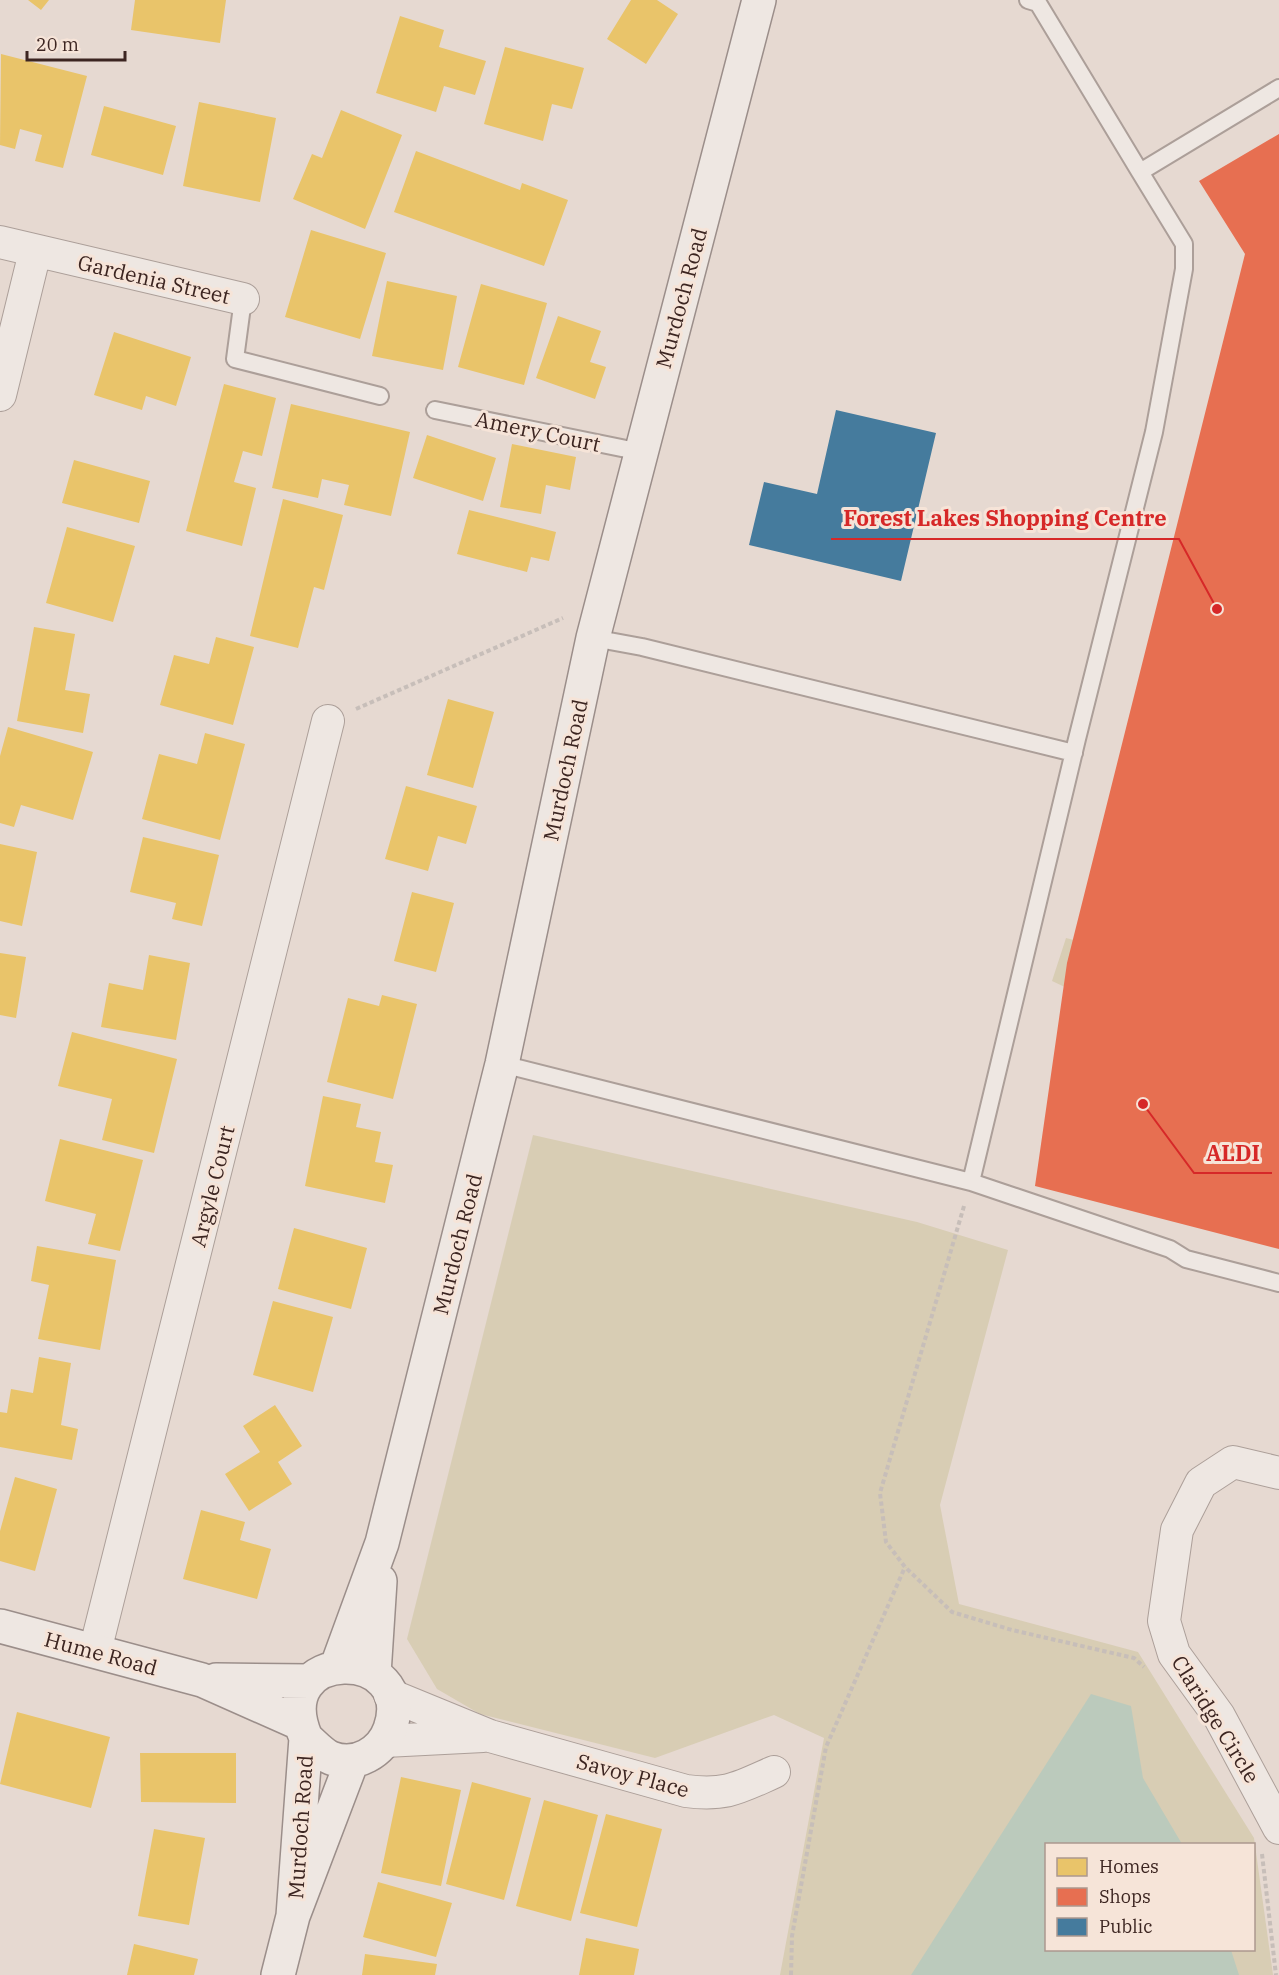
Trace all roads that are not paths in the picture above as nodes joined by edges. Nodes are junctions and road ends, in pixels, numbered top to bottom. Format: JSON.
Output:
{"nodes":[{"id":1,"x":759,"y":0,"type":"edge"},
{"id":2,"x":1028,"y":0,"type":"edge"},
{"id":3,"x":1279,"y":88,"type":"edge"},
{"id":4,"x":1140,"y":172,"type":"junction"},
{"id":5,"x":0,"y":242,"type":"edge"},
{"id":6,"x":36,"y":252,"type":"junction"},
{"id":7,"x":243,"y":299,"type":"joint"},
{"id":8,"x":0,"y":395,"type":"edge"},
{"id":9,"x":380,"y":396,"type":"dead end"},
{"id":10,"x":435,"y":410,"type":"dead end"},
{"id":11,"x":641,"y":452,"type":"junction"},
{"id":12,"x":593,"y":638,"type":"junction"},
{"id":13,"x":328,"y":721,"type":"road end"},
{"id":14,"x":1074,"y":753,"type":"junction"},
{"id":15,"x":502,"y":1064,"type":"junction"},
{"id":16,"x":971,"y":1182,"type":"junction"},
{"id":17,"x":1279,"y":1283,"type":"edge"},
{"id":18,"x":1279,"y":1473,"type":"edge"},
{"id":19,"x":382,"y":1543,"type":"junction"},
{"id":20,"x":0,"y":1626,"type":"edge"},
{"id":21,"x":95,"y":1651,"type":"junction"},
{"id":22,"x":323,"y":1674,"type":"junction"},
{"id":23,"x":202,"y":1680,"type":"junction"},
{"id":24,"x":382,"y":1684,"type":"junction"},
{"id":25,"x":303,"y":1731,"type":"junction"},
{"id":26,"x":490,"y":1736,"type":"junction"},
{"id":27,"x":385,"y":1741,"type":"junction"},
{"id":28,"x":352,"y":1761,"type":"junction"},
{"id":29,"x":774,"y":1772,"type":"dead end"},
{"id":30,"x":1270,"y":1839,"type":"edge"},
{"id":31,"x":293,"y":1916,"type":"junction"},
{"id":32,"x":278,"y":1975,"type":"edge"}],
"edges":[{"from":1,"to":11,"type":"main road","name":"Murdoch Road"},
{"from":2,"to":4,"type":"lane"},
{"from":3,"to":4,"type":"lane"},
{"from":4,"to":14,"type":"lane"},
{"from":5,"to":6,"type":"street","name":"Gardenia Street"},
{"from":6,"to":7,"type":"street","name":"Gardenia Street"},
{"from":6,"to":8,"type":"street"},
{"from":7,"to":9,"type":"lane","name":"Gardenia Street"},
{"from":10,"to":11,"type":"lane","name":"Amery Court"},
{"from":11,"to":12,"type":"main road","name":"Murdoch Road"},
{"from":12,"to":14,"type":"lane"},
{"from":12,"to":15,"type":"main road","name":"Murdoch Road"},
{"from":13,"to":21,"type":"street","name":"Argyle Court"},
{"from":14,"to":16,"type":"lane"},
{"from":15,"to":16,"type":"lane"},
{"from":15,"to":19,"type":"main road","name":"Murdoch Road"},
{"from":16,"to":17,"type":"lane"},
{"from":18,"to":30,"type":"street","name":"Claridge Circle"},
{"from":19,"to":22,"type":"main road","name":"Murdoch Road"},
{"from":19,"to":24,"type":"main road","name":"Murdoch Road"},
{"from":20,"to":21,"type":"main road","name":"Hume Road"},
{"from":21,"to":23,"type":"main road","name":"Hume Road"},
{"from":22,"to":23,"type":"main road","name":"Hume Road"},
{"from":22,"to":24,"type":"main road"},
{"from":22,"to":25,"type":"main road","name":"Murdoch Road"},
{"from":23,"to":25,"type":"main road","name":"Hume Road"},
{"from":24,"to":26,"type":"street","name":"Savoy Place"},
{"from":24,"to":27,"type":"main road","name":"Murdoch Road"},
{"from":25,"to":28,"type":"main road","name":"Murdoch Road"},
{"from":25,"to":31,"type":"main road","name":"Murdoch Road"},
{"from":26,"to":27,"type":"street","name":"Savoy Place"},
{"from":26,"to":29,"type":"street","name":"Savoy Place"},
{"from":27,"to":28,"type":"main road"},
{"from":28,"to":31,"type":"main road","name":"Murdoch Road"},
{"from":31,"to":32,"type":"main road","name":"Murdoch Road"}]}
